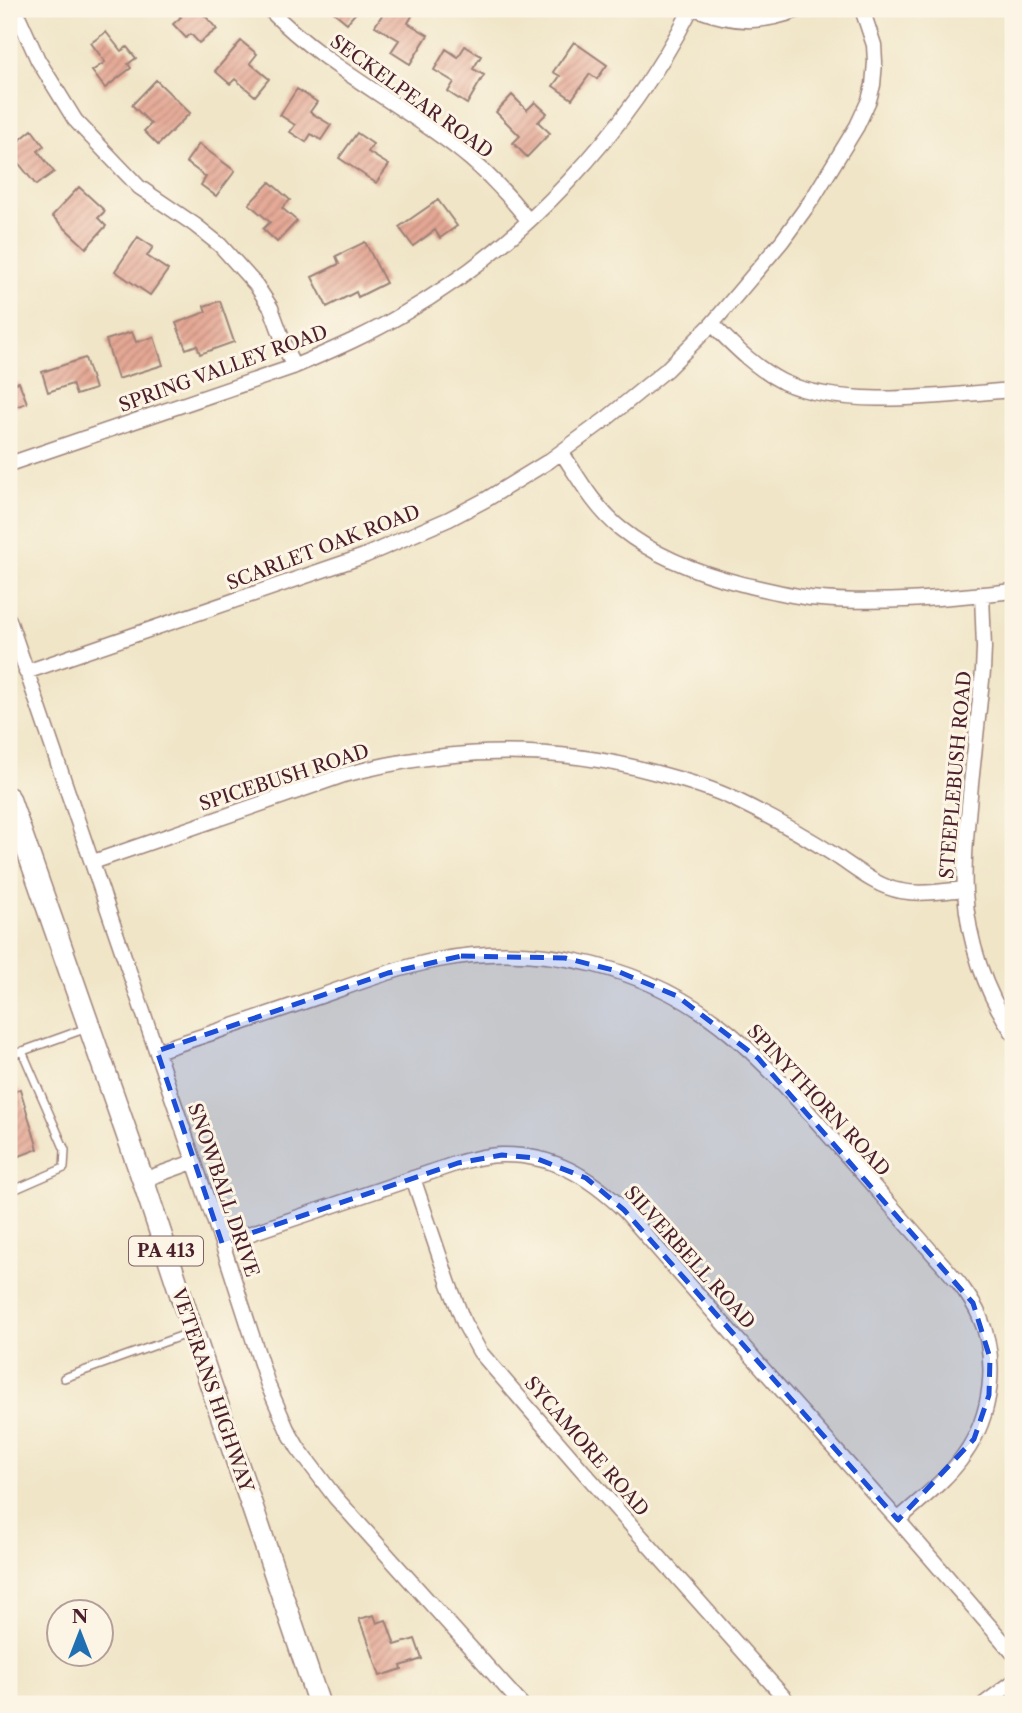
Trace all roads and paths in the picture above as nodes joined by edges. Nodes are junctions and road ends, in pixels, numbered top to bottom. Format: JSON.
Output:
{"nodes":[{"id":1,"x":15,"y":9,"type":"edge"},
{"id":2,"x":269,"y":9,"type":"edge"},
{"id":3,"x":691,"y":9,"type":"edge"},
{"id":4,"x":696,"y":9,"type":"edge"},
{"id":5,"x":801,"y":9,"type":"edge"},
{"id":6,"x":862,"y":9,"type":"edge"},
{"id":7,"x":528,"y":220,"type":"junction"},
{"id":8,"x":712,"y":324,"type":"junction"},
{"id":9,"x":293,"y":367,"type":"junction"},
{"id":10,"x":1013,"y":390,"type":"edge"},
{"id":11,"x":562,"y":453,"type":"junction"},
{"id":12,"x":9,"y":464,"type":"edge"},
{"id":13,"x":1013,"y":591,"type":"edge"},
{"id":14,"x":982,"y":594,"type":"junction"},
{"id":15,"x":9,"y":620,"type":"edge"},
{"id":16,"x":26,"y":672,"type":"junction"},
{"id":17,"x":9,"y":799,"type":"edge"},
{"id":18,"x":93,"y":862,"type":"junction"},
{"id":19,"x":965,"y":890,"type":"junction"},
{"id":20,"x":90,"y":1027,"type":"junction"},
{"id":21,"x":1013,"y":1033,"type":"edge"},
{"id":22,"x":22,"y":1051,"type":"junction"},
{"id":23,"x":157,"y":1051,"type":"junction"},
{"id":24,"x":9,"y":1056,"type":"edge"},
{"id":25,"x":193,"y":1162,"type":"junction"},
{"id":26,"x":413,"y":1178,"type":"junction"},
{"id":27,"x":143,"y":1180,"type":"junction"},
{"id":28,"x":9,"y":1192,"type":"edge"},
{"id":29,"x":222,"y":1242,"type":"junction"},
{"id":30,"x":193,"y":1332,"type":"junction"},
{"id":31,"x":64,"y":1378,"type":"dead end"},
{"id":32,"x":898,"y":1520,"type":"junction"},
{"id":33,"x":1013,"y":1653,"type":"edge"},
{"id":34,"x":1013,"y":1682,"type":"edge"},
{"id":35,"x":319,"y":1704,"type":"edge"},
{"id":36,"x":521,"y":1704,"type":"edge"},
{"id":37,"x":790,"y":1704,"type":"edge"},
{"id":38,"x":984,"y":1704,"type":"edge"}],
"edges":[{"from":1,"to":9,"type":"street"},
{"from":2,"to":7,"type":"street","name":"SECKELPEAR ROAD"},
{"from":3,"to":7,"type":"street","name":"SPRING VALLEY ROAD"},
{"from":4,"to":5,"type":"street"},
{"from":6,"to":8,"type":"street","name":"SCARLET OAK ROAD"},
{"from":7,"to":9,"type":"street","name":"SPRING VALLEY ROAD"},
{"from":8,"to":10,"type":"street"},
{"from":8,"to":11,"type":"street","name":"SCARLET OAK ROAD"},
{"from":9,"to":12,"type":"street","name":"SPRING VALLEY ROAD"},
{"from":11,"to":14,"type":"street"},
{"from":11,"to":16,"type":"street","name":"SCARLET OAK ROAD"},
{"from":13,"to":14,"type":"street"},
{"from":14,"to":19,"type":"street","name":"STEEPLEBUSH ROAD"},
{"from":15,"to":16,"type":"street","name":"SNOWBALL DRIVE"},
{"from":16,"to":18,"type":"street","name":"SNOWBALL DRIVE"},
{"from":17,"to":20,"type":"main road","name":"VETERANS HIGHWAY","number":"PA 413"},
{"from":18,"to":19,"type":"street","name":"SPICEBUSH ROAD"},
{"from":18,"to":23,"type":"street","name":"SNOWBALL DRIVE"},
{"from":19,"to":21,"type":"street","name":"STEEPLEBUSH ROAD"},
{"from":20,"to":22,"type":"lane"},
{"from":20,"to":27,"type":"main road","name":"VETERANS HIGHWAY","number":"PA 413"},
{"from":22,"to":24,"type":"lane"},
{"from":22,"to":28,"type":"lane"},
{"from":23,"to":25,"type":"street","name":"SNOWBALL DRIVE"},
{"from":23,"to":32,"type":"street","name":"SPINYTHORN ROAD"},
{"from":25,"to":27,"type":"street"},
{"from":25,"to":29,"type":"street","name":"SNOWBALL DRIVE"},
{"from":26,"to":29,"type":"street","name":"SILVERBELL ROAD"},
{"from":26,"to":32,"type":"street","name":"SILVERBELL ROAD"},
{"from":26,"to":37,"type":"street","name":"SYCAMORE ROAD"},
{"from":27,"to":30,"type":"main road","name":"VETERANS HIGHWAY","number":"PA 413"},
{"from":29,"to":36,"type":"street","name":"SNOWBALL DRIVE"},
{"from":30,"to":31,"type":"lane"},
{"from":30,"to":35,"type":"main road","name":"VETERANS HIGHWAY","number":"PA 413"},
{"from":32,"to":33,"type":"street","name":"SILVERBELL ROAD"},
{"from":34,"to":38,"type":"street"}]}
